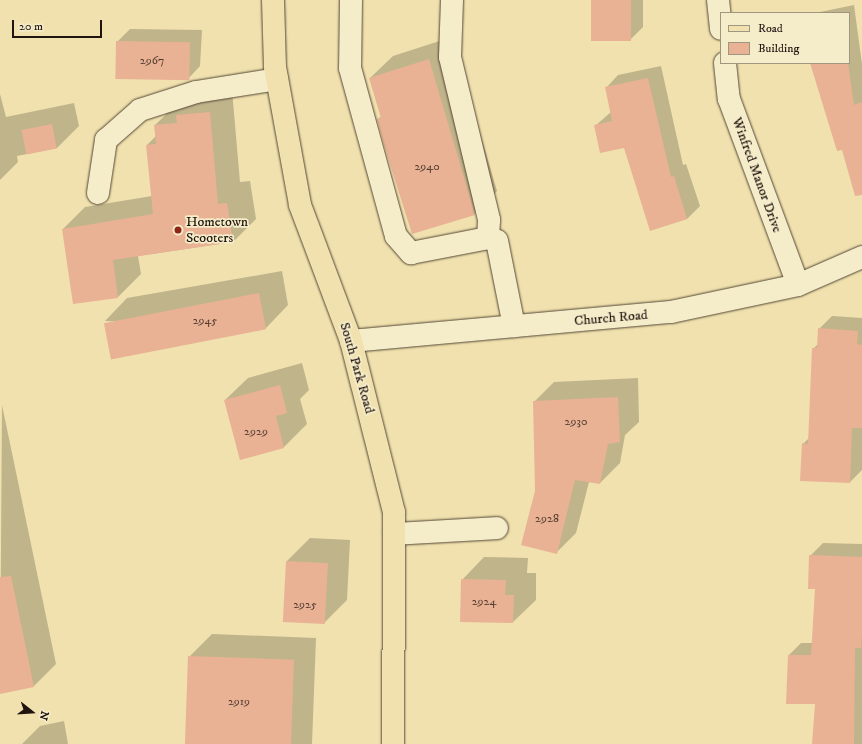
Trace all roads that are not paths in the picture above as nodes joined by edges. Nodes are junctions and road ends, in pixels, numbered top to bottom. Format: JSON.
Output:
{"nodes":[{"id":1,"x":273,"y":0,"type":"edge"},
{"id":2,"x":352,"y":0,"type":"edge"},
{"id":3,"x":452,"y":0,"type":"edge"},
{"id":4,"x":718,"y":0,"type":"edge"},
{"id":5,"x":720,"y":19,"type":"edge"},
{"id":6,"x":725,"y":64,"type":"edge"},
{"id":7,"x":276,"y":79,"type":"junction"},
{"id":8,"x":98,"y":193,"type":"dead end"},
{"id":9,"x":488,"y":238,"type":"junction"},
{"id":10,"x":862,"y":257,"type":"edge"},
{"id":11,"x":798,"y":285,"type":"junction"},
{"id":12,"x":514,"y":326,"type":"junction"},
{"id":13,"x":351,"y":341,"type":"junction"},
{"id":14,"x":497,"y":528,"type":"dead end"},
{"id":15,"x":394,"y":534,"type":"junction"},
{"id":16,"x":393,"y":744,"type":"edge"}],
"edges":[{"from":1,"to":7,"type":"main road","name":"South Park Road"},
{"from":2,"to":9,"type":"street"},
{"from":3,"to":9,"type":"street"},
{"from":4,"to":5,"type":"street"},
{"from":6,"to":11,"type":"street","name":"Winfred Manor Drive"},
{"from":7,"to":8,"type":"street"},
{"from":7,"to":13,"type":"main road","name":"South Park Road"},
{"from":9,"to":12,"type":"street"},
{"from":10,"to":11,"type":"street","name":"Church Road"},
{"from":11,"to":12,"type":"street","name":"Church Road"},
{"from":12,"to":13,"type":"street","name":"Church Road"},
{"from":13,"to":15,"type":"main road","name":"South Park Road"},
{"from":14,"to":15,"type":"street"},
{"from":15,"to":16,"type":"main road","name":"South Park Road"}]}
